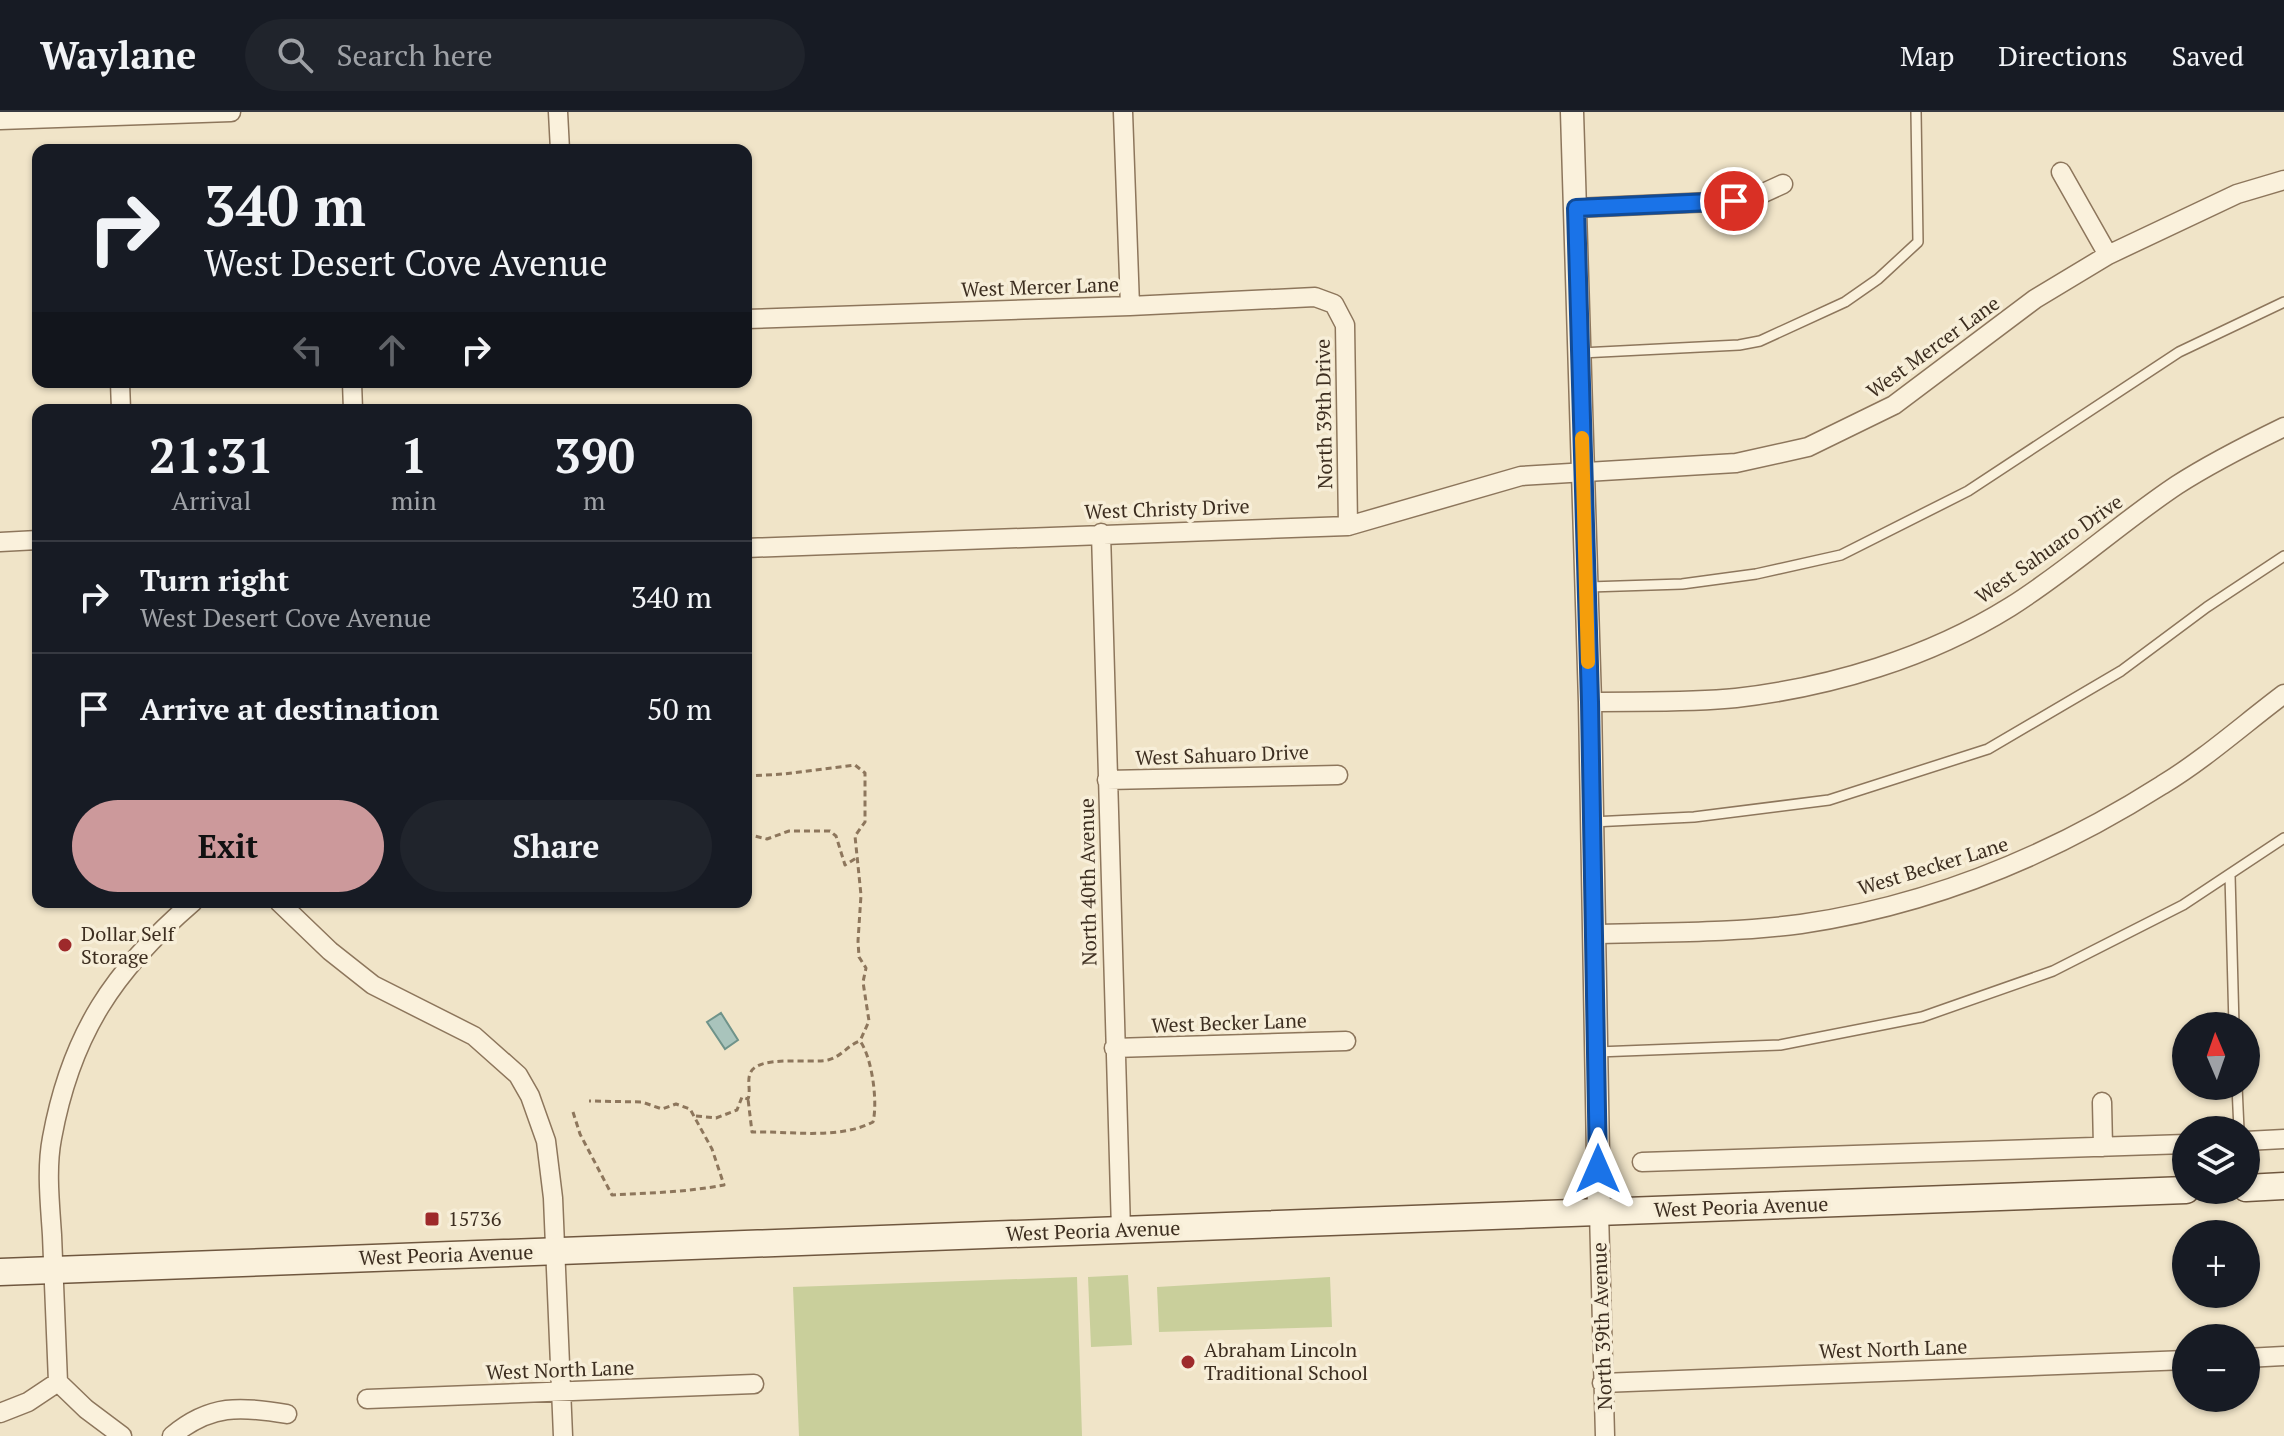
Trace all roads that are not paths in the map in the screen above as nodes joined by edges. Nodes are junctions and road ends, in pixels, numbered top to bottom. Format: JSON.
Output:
{"nodes":[{"id":1,"x":231,"y":112,"type":"edge"},
{"id":2,"x":558,"y":112,"type":"edge"},
{"id":3,"x":1123,"y":112,"type":"edge"},
{"id":4,"x":1572,"y":112,"type":"edge"},
{"id":5,"x":1916,"y":112,"type":"edge"},
{"id":6,"x":0,"y":120,"type":"edge"},
{"id":7,"x":560,"y":144,"type":"edge"},
{"id":8,"x":2061,"y":172,"type":"dead end"},
{"id":9,"x":2284,"y":180,"type":"edge"},
{"id":10,"x":1783,"y":184,"type":"dead end"},
{"id":11,"x":1576,"y":208,"type":"junction"},
{"id":12,"x":2108,"y":255,"type":"junction"},
{"id":13,"x":2284,"y":302,"type":"edge"},
{"id":14,"x":1334,"y":304,"type":"joint"},
{"id":15,"x":1130,"y":306,"type":"junction"},
{"id":16,"x":752,"y":319,"type":"edge"},
{"id":17,"x":1581,"y":353,"type":"junction"},
{"id":18,"x":2284,"y":427,"type":"edge"},
{"id":19,"x":1583,"y":471,"type":"junction"},
{"id":20,"x":1348,"y":526,"type":"junction"},
{"id":21,"x":1101,"y":533,"type":"junction"},
{"id":22,"x":32,"y":540,"type":"edge"},
{"id":23,"x":0,"y":542,"type":"edge"},
{"id":24,"x":752,"y":548,"type":"edge"},
{"id":25,"x":2284,"y":556,"type":"edge"},
{"id":26,"x":1585,"y":588,"type":"junction"},
{"id":27,"x":2284,"y":694,"type":"edge"},
{"id":28,"x":1590,"y":702,"type":"junction"},
{"id":29,"x":1338,"y":775,"type":"dead end"},
{"id":30,"x":1107,"y":780,"type":"junction"},
{"id":31,"x":1592,"y":822,"type":"junction"},
{"id":32,"x":2284,"y":838,"type":"edge"},
{"id":33,"x":2230,"y":875,"type":"junction"},
{"id":34,"x":186,"y":908,"type":"edge"},
{"id":35,"x":285,"y":908,"type":"edge"},
{"id":36,"x":1595,"y":934,"type":"junction"},
{"id":37,"x":2234,"y":1012,"type":"edge"},
{"id":38,"x":1346,"y":1041,"type":"dead end"},
{"id":39,"x":1114,"y":1048,"type":"junction"},
{"id":40,"x":1597,"y":1052,"type":"junction"},
{"id":41,"x":2102,"y":1102,"type":"dead end"},
{"id":42,"x":2284,"y":1139,"type":"edge"},
{"id":43,"x":2260,"y":1140,"type":"edge"},
{"id":44,"x":2172,"y":1145,"type":"edge"},
{"id":45,"x":2103,"y":1147,"type":"junction"},
{"id":46,"x":1642,"y":1162,"type":"dead end"},
{"id":47,"x":2284,"y":1186,"type":"edge"},
{"id":48,"x":2260,"y":1187,"type":"edge"},
{"id":49,"x":2172,"y":1191,"type":"edge"},
{"id":50,"x":1599,"y":1212,"type":"junction"},
{"id":51,"x":1121,"y":1230,"type":"junction"},
{"id":52,"x":556,"y":1251,"type":"junction"},
{"id":53,"x":53,"y":1270,"type":"junction"},
{"id":54,"x":0,"y":1272,"type":"edge"},
{"id":55,"x":2284,"y":1356,"type":"edge"},
{"id":56,"x":2260,"y":1357,"type":"edge"},
{"id":57,"x":2172,"y":1361,"type":"edge"},
{"id":58,"x":58,"y":1382,"type":"junction"},
{"id":59,"x":1602,"y":1383,"type":"junction"},
{"id":60,"x":754,"y":1384,"type":"dead end"},
{"id":61,"x":562,"y":1393,"type":"junction"},
{"id":62,"x":367,"y":1399,"type":"dead end"},
{"id":63,"x":0,"y":1413,"type":"edge"},
{"id":64,"x":287,"y":1414,"type":"dead end"},
{"id":65,"x":122,"y":1436,"type":"edge"},
{"id":66,"x":172,"y":1436,"type":"edge"},
{"id":67,"x":563,"y":1436,"type":"edge"},
{"id":68,"x":1605,"y":1436,"type":"edge"}],
"edges":[{"from":1,"to":6,"type":"street"},
{"from":2,"to":7,"type":"street"},
{"from":3,"to":15,"type":"street"},
{"from":4,"to":11,"type":"street","name":"North 39th Avenue"},
{"from":5,"to":17,"type":"lane"},
{"from":8,"to":12,"type":"street"},
{"from":9,"to":12,"type":"street","name":"West Mercer Lane"},
{"from":10,"to":11,"type":"street"},
{"from":11,"to":17,"type":"street","name":"North 39th Avenue"},
{"from":12,"to":19,"type":"street","name":"West Mercer Lane"},
{"from":13,"to":26,"type":"lane"},
{"from":14,"to":15,"type":"street","name":"West Mercer Lane"},
{"from":14,"to":20,"type":"street","name":"North 39th Drive"},
{"from":15,"to":16,"type":"street","name":"West Mercer Lane"},
{"from":17,"to":19,"type":"street","name":"North 39th Avenue"},
{"from":18,"to":28,"type":"street","name":"West Sahuaro Drive"},
{"from":19,"to":20,"type":"street","name":"West Christy Drive"},
{"from":19,"to":26,"type":"street","name":"North 39th Avenue"},
{"from":20,"to":21,"type":"street","name":"West Christy Drive"},
{"from":21,"to":24,"type":"street","name":"West Christy Drive"},
{"from":21,"to":30,"type":"street","name":"North 40th Avenue"},
{"from":22,"to":23,"type":"street"},
{"from":25,"to":31,"type":"lane"},
{"from":26,"to":28,"type":"street","name":"North 39th Avenue"},
{"from":27,"to":36,"type":"street","name":"West Becker Lane"},
{"from":28,"to":31,"type":"street","name":"North 39th Avenue"},
{"from":29,"to":30,"type":"street","name":"West Sahuaro Drive"},
{"from":30,"to":39,"type":"street","name":"North 40th Avenue"},
{"from":31,"to":36,"type":"street","name":"North 39th Avenue"},
{"from":32,"to":33,"type":"lane"},
{"from":33,"to":37,"type":"lane"},
{"from":33,"to":40,"type":"lane"},
{"from":34,"to":53,"type":"street"},
{"from":35,"to":52,"type":"street"},
{"from":36,"to":40,"type":"street","name":"North 39th Avenue"},
{"from":38,"to":39,"type":"street","name":"West Becker Lane"},
{"from":39,"to":51,"type":"street","name":"North 40th Avenue"},
{"from":40,"to":50,"type":"street","name":"North 39th Avenue"},
{"from":41,"to":45,"type":"street"},
{"from":42,"to":43,"type":"street"},
{"from":44,"to":45,"type":"street"},
{"from":45,"to":46,"type":"street"},
{"from":47,"to":48,"type":"main road"},
{"from":49,"to":50,"type":"main road","name":"West Peoria Avenue"},
{"from":50,"to":51,"type":"main road","name":"West Peoria Avenue"},
{"from":50,"to":59,"type":"street","name":"North 39th Avenue"},
{"from":51,"to":52,"type":"main road","name":"West Peoria Avenue"},
{"from":52,"to":53,"type":"main road","name":"West Peoria Avenue"},
{"from":52,"to":61,"type":"street"},
{"from":53,"to":54,"type":"main road","name":"West Peoria Avenue"},
{"from":53,"to":58,"type":"street"},
{"from":55,"to":56,"type":"street"},
{"from":57,"to":59,"type":"street","name":"West North Lane"},
{"from":58,"to":63,"type":"street"},
{"from":58,"to":65,"type":"street"},
{"from":59,"to":68,"type":"street","name":"North 39th Avenue"},
{"from":60,"to":61,"type":"street","name":"West North Lane"},
{"from":61,"to":62,"type":"street","name":"West North Lane"},
{"from":61,"to":67,"type":"street"},
{"from":64,"to":66,"type":"street"}]}
